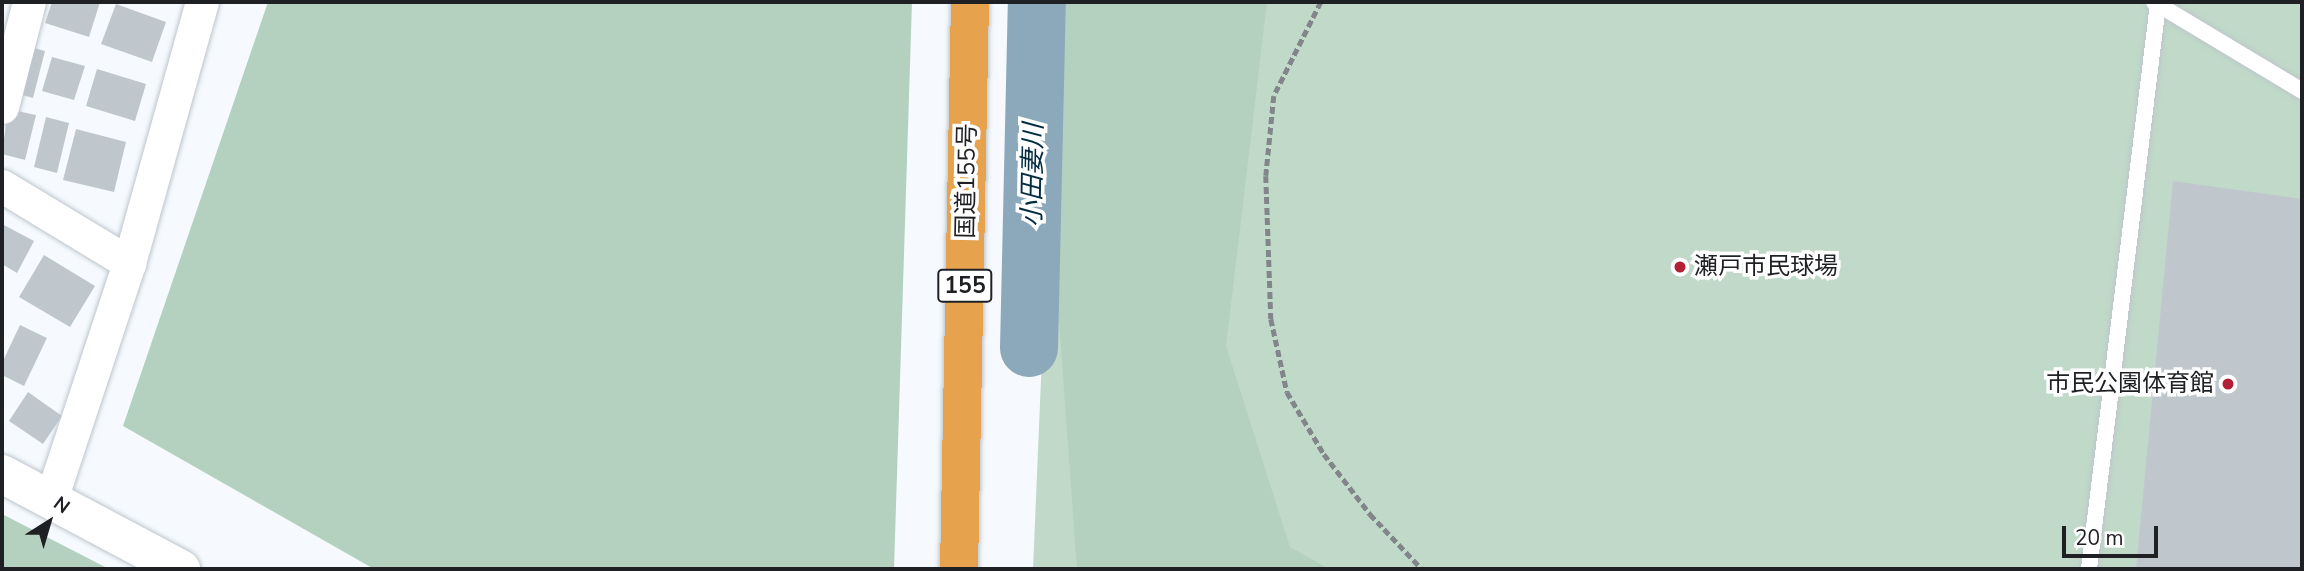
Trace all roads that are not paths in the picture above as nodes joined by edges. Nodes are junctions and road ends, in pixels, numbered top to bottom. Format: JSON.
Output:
{"nodes":[{"id":1,"x":29,"y":2,"type":"edge"},
{"id":2,"x":202,"y":2,"type":"edge"},
{"id":3,"x":970,"y":2,"type":"edge"},
{"id":4,"x":2156,"y":3,"type":"edge"},
{"id":5,"x":2302,"y":91,"type":"edge"},
{"id":6,"x":2,"y":107,"type":"edge"},
{"id":7,"x":2,"y":186,"type":"edge"},
{"id":8,"x":129,"y":263,"type":"junction"},
{"id":9,"x":2,"y":474,"type":"edge"},
{"id":10,"x":51,"y":499,"type":"junction"},
{"id":11,"x":181,"y":569,"type":"edge"},
{"id":12,"x":960,"y":569,"type":"edge"},
{"id":13,"x":2090,"y":569,"type":"edge"}],
"edges":[{"from":1,"to":6,"type":"street"},
{"from":2,"to":8,"type":"street"},
{"from":3,"to":12,"type":"highway","name":"国道155号","number":"155"},
{"from":4,"to":5,"type":"lane"},
{"from":4,"to":13,"type":"lane"},
{"from":7,"to":8,"type":"street"},
{"from":8,"to":10,"type":"street"},
{"from":9,"to":10,"type":"street"},
{"from":10,"to":11,"type":"street"}]}
